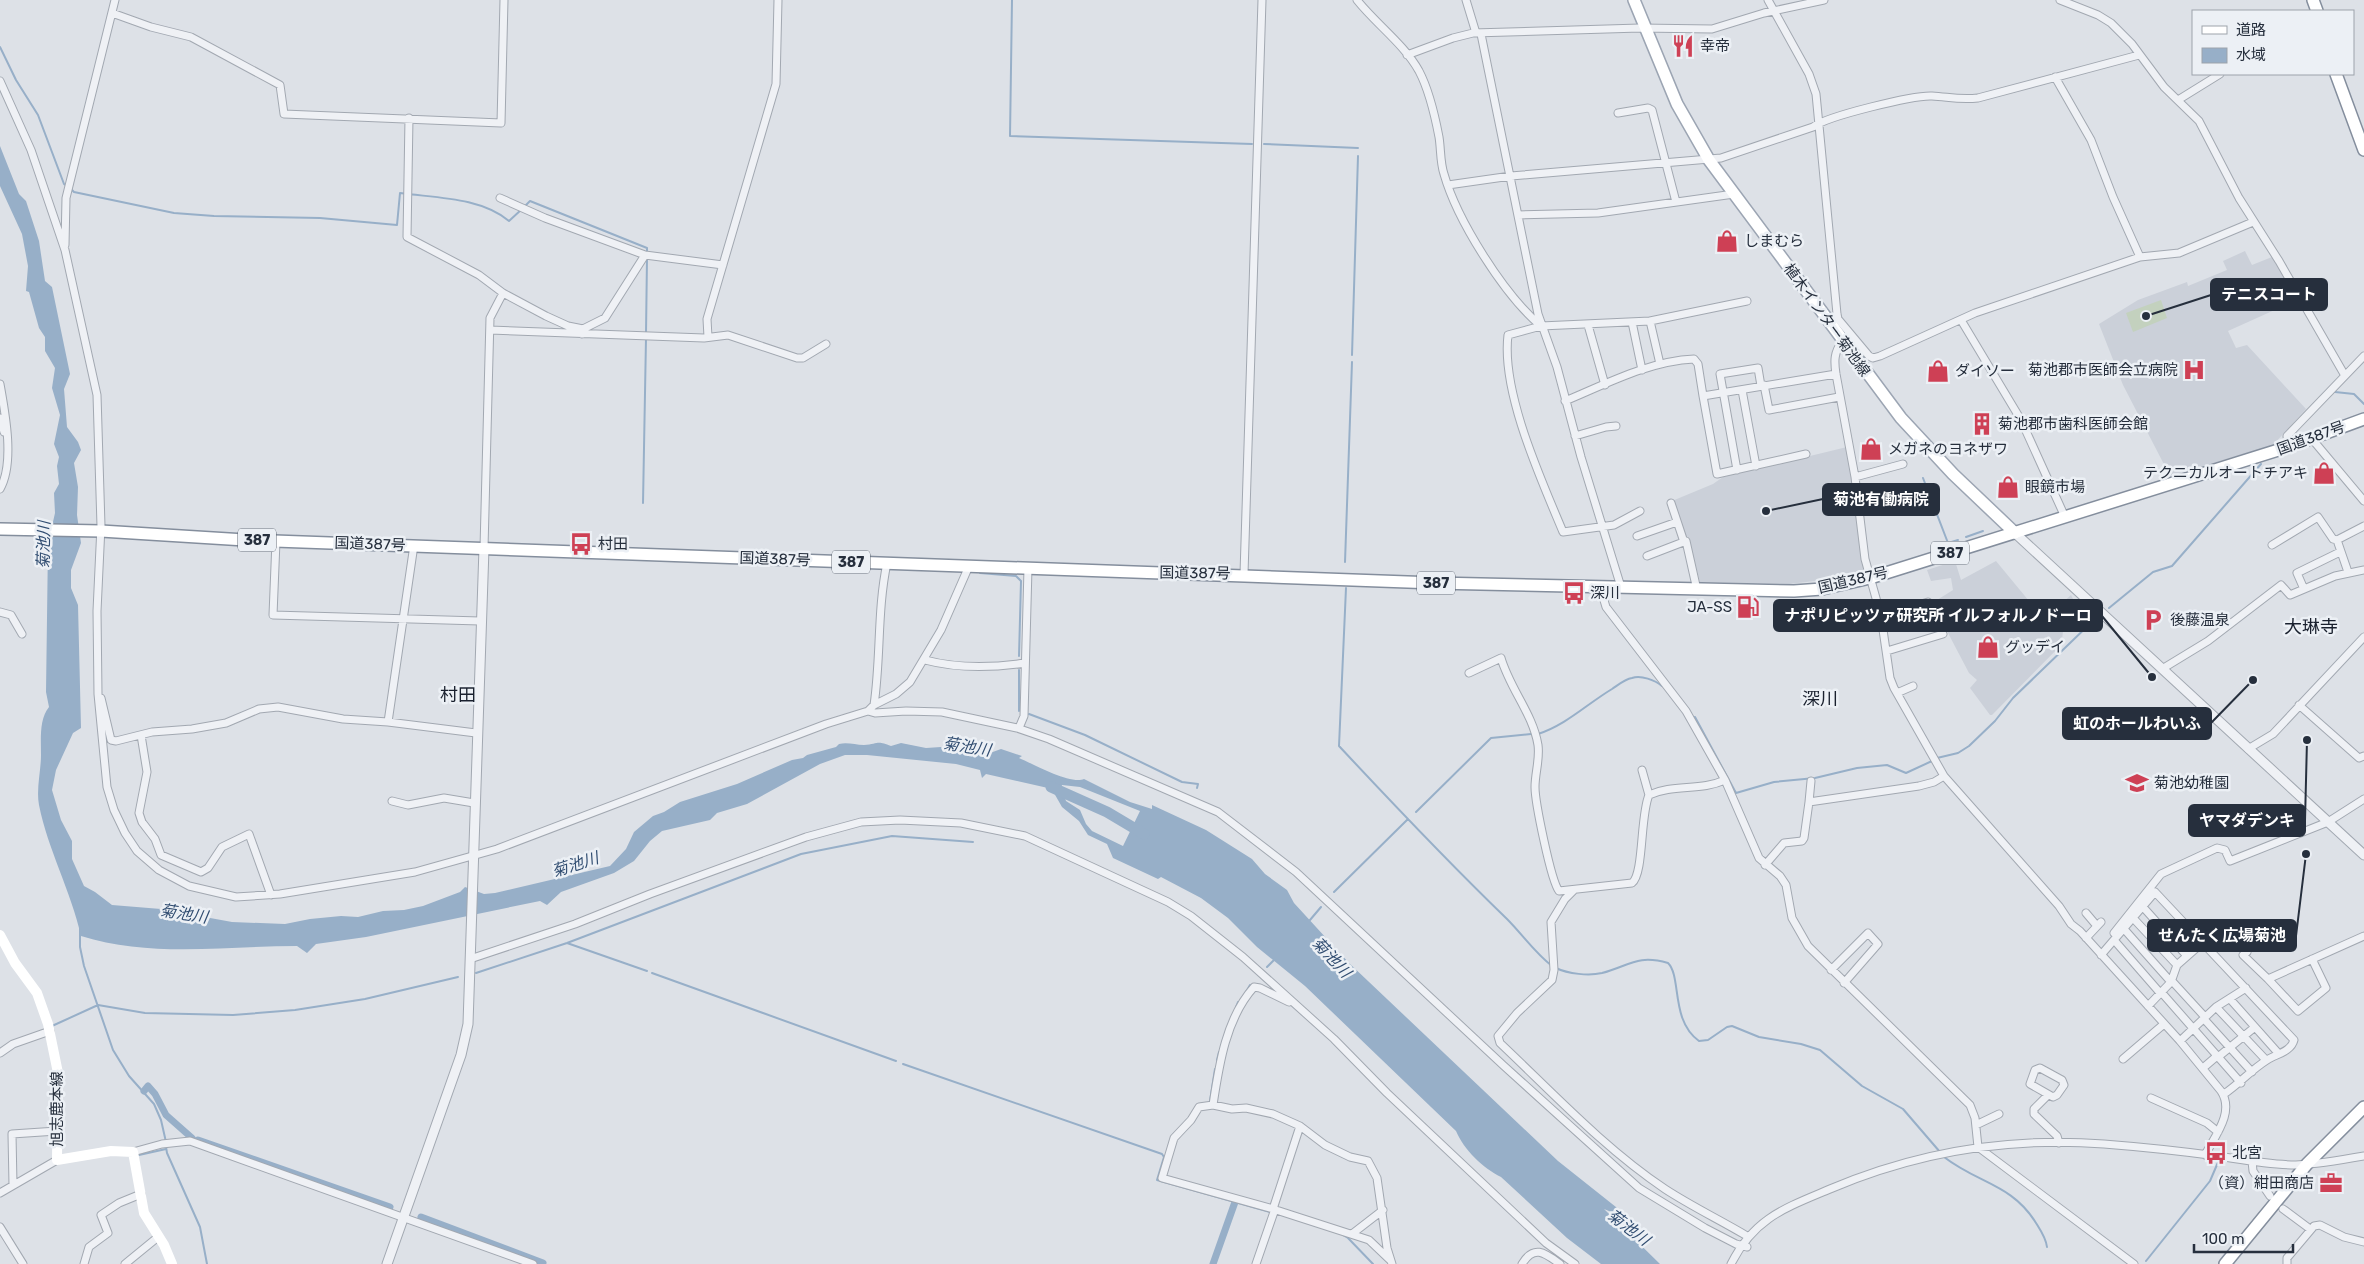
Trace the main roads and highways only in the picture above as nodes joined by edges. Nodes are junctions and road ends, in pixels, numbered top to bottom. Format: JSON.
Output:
{"nodes":[{"id":1,"x":1634,"y":0,"type":"edge"},
{"id":2,"x":2336,"y":75,"type":"edge"},
{"id":3,"x":2364,"y":150,"type":"edge"},
{"id":4,"x":2364,"y":419,"type":"edge"},
{"id":5,"x":0,"y":529,"type":"edge"},
{"id":6,"x":2016,"y":533,"type":"junction"},
{"id":7,"x":0,"y":935,"type":"edge"},
{"id":8,"x":2364,"y":1107,"type":"edge"},
{"id":9,"x":172,"y":1264,"type":"edge"},
{"id":10,"x":2225,"y":1264,"type":"edge"}],
"edges":[{"from":1,"to":6,"type":"main road","name":"植木インター菊池線"},
{"from":2,"to":3,"type":"main road"},
{"from":4,"to":6,"type":"main road","name":"国道387号","number":"387"},
{"from":5,"to":6,"type":"main road","name":"国道387号","number":"387"},
{"from":7,"to":9,"type":"main road","name":"旭志鹿本線"},
{"from":8,"to":10,"type":"main road"}]}
